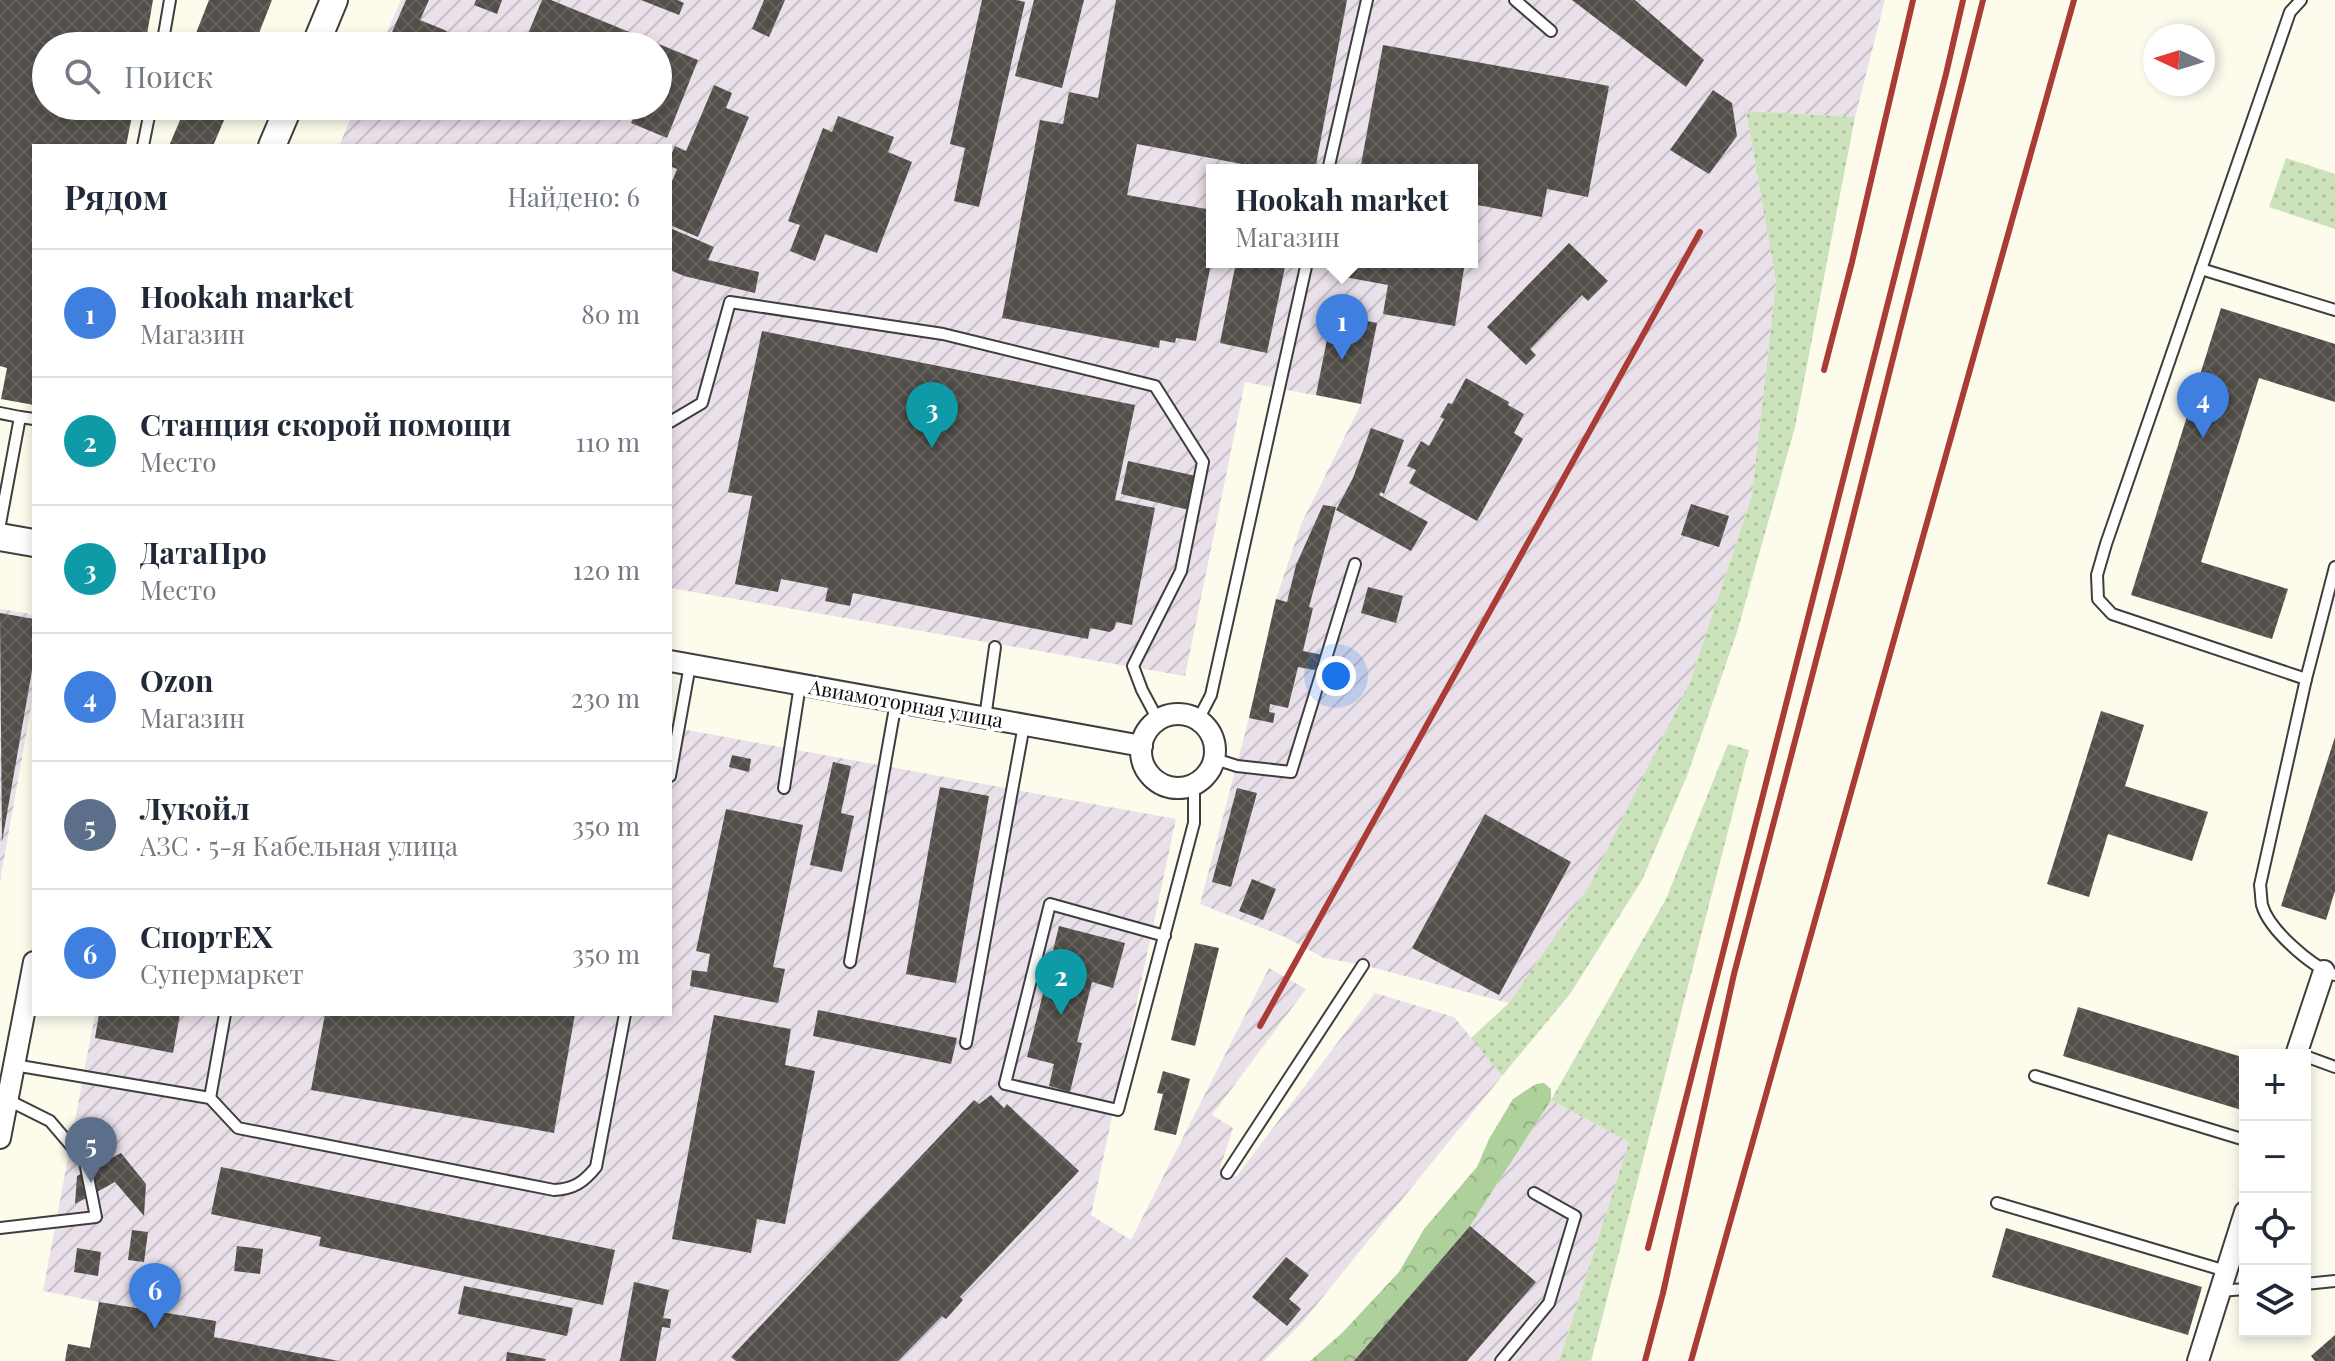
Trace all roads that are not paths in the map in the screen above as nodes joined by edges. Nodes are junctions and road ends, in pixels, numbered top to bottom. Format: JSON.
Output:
{"nodes":[{"id":1,"x":170,"y":0,"type":"edge"},
{"id":2,"x":334,"y":0,"type":"edge"},
{"id":3,"x":1367,"y":0,"type":"edge"},
{"id":4,"x":1515,"y":0,"type":"edge"},
{"id":5,"x":2301,"y":0,"type":"edge"},
{"id":6,"x":1551,"y":31,"type":"dead end"},
{"id":7,"x":164,"y":32,"type":"edge"},
{"id":8,"x":321,"y":32,"type":"edge"},
{"id":9,"x":148,"y":120,"type":"edge"},
{"id":10,"x":283,"y":120,"type":"edge"},
{"id":11,"x":143,"y":144,"type":"edge"},
{"id":12,"x":273,"y":144,"type":"edge"},
{"id":13,"x":1329,"y":164,"type":"edge"},
{"id":14,"x":1306,"y":268,"type":"edge"},
{"id":15,"x":2201,"y":269,"type":"junction"},
{"id":16,"x":2335,"y":310,"type":"edge"},
{"id":17,"x":0,"y":413,"type":"edge"},
{"id":18,"x":20,"y":417,"type":"junction"},
{"id":19,"x":32,"y":419,"type":"edge"},
{"id":20,"x":672,"y":421,"type":"edge"},
{"id":21,"x":0,"y":524,"type":"edge"},
{"id":22,"x":0,"y":537,"type":"edge"},
{"id":23,"x":32,"y":543,"type":"edge"},
{"id":24,"x":1355,"y":564,"type":"dead end"},
{"id":25,"x":2335,"y":567,"type":"edge"},
{"id":26,"x":2333,"y":582,"type":"edge"},
{"id":27,"x":995,"y":647,"type":"dead end"},
{"id":28,"x":680,"y":663,"type":"edge"},
{"id":29,"x":2306,"y":679,"type":"junction"},
{"id":30,"x":800,"y":685,"type":"junction"},
{"id":31,"x":896,"y":702,"type":"junction"},
{"id":32,"x":985,"y":718,"type":"junction"},
{"id":33,"x":1158,"y":720,"type":"junction"},
{"id":34,"x":1198,"y":720,"type":"junction"},
{"id":35,"x":1024,"y":725,"type":"junction"},
{"id":36,"x":1142,"y":746,"type":"junction"},
{"id":37,"x":672,"y":753,"type":"edge"},
{"id":38,"x":1215,"y":759,"type":"junction"},
{"id":39,"x":1194,"y":785,"type":"junction"},
{"id":40,"x":784,"y":788,"type":"dead end"},
{"id":41,"x":1165,"y":936,"type":"junction"},
{"id":42,"x":850,"y":962,"type":"dead end"},
{"id":43,"x":1363,"y":965,"type":"dead end"},
{"id":44,"x":32,"y":972,"type":"edge"},
{"id":45,"x":2330,"y":973,"type":"edge"},
{"id":46,"x":225,"y":1016,"type":"edge"},
{"id":47,"x":625,"y":1016,"type":"edge"},
{"id":48,"x":966,"y":1043,"type":"dead end"},
{"id":49,"x":2302,"y":1049,"type":"edge"},
{"id":50,"x":2311,"y":1059,"type":"edge"},
{"id":51,"x":14,"y":1065,"type":"junction"},
{"id":52,"x":2335,"y":1067,"type":"edge"},
{"id":53,"x":2035,"y":1076,"type":"dead end"},
{"id":54,"x":210,"y":1098,"type":"junction"},
{"id":55,"x":7,"y":1099,"type":"junction"},
{"id":56,"x":0,"y":1138,"type":"edge"},
{"id":57,"x":2239,"y":1138,"type":"edge"},
{"id":58,"x":1227,"y":1173,"type":"dead end"},
{"id":59,"x":1534,"y":1193,"type":"dead end"},
{"id":60,"x":1997,"y":1203,"type":"dead end"},
{"id":61,"x":0,"y":1228,"type":"edge"},
{"id":62,"x":2239,"y":1231,"type":"edge"},
{"id":63,"x":2223,"y":1281,"type":"junction"},
{"id":64,"x":2335,"y":1281,"type":"edge"},
{"id":65,"x":2311,"y":1283,"type":"edge"},
{"id":66,"x":2239,"y":1287,"type":"edge"},
{"id":67,"x":1501,"y":1361,"type":"edge"},
{"id":68,"x":2198,"y":1361,"type":"edge"}],
"edges":[{"from":1,"to":7,"type":"lane"},
{"from":2,"to":8,"type":"street"},
{"from":3,"to":13,"type":"lane"},
{"from":4,"to":6,"type":"lane"},
{"from":5,"to":15,"type":"lane"},
{"from":9,"to":11,"type":"lane"},
{"from":10,"to":12,"type":"street"},
{"from":14,"to":34,"type":"lane"},
{"from":15,"to":16,"type":"lane"},
{"from":15,"to":29,"type":"lane"},
{"from":17,"to":18,"type":"lane"},
{"from":18,"to":19,"type":"lane"},
{"from":18,"to":21,"type":"lane"},
{"from":20,"to":33,"type":"lane"},
{"from":22,"to":23,"type":"street"},
{"from":24,"to":38,"type":"lane"},
{"from":25,"to":26,"type":"lane"},
{"from":26,"to":29,"type":"lane"},
{"from":27,"to":32,"type":"lane"},
{"from":28,"to":30,"type":"street","name":"Авиамоторная улица"},
{"from":28,"to":37,"type":"lane"},
{"from":29,"to":45,"type":"lane"},
{"from":30,"to":31,"type":"street","name":"Авиамоторная улица"},
{"from":30,"to":40,"type":"lane"},
{"from":31,"to":32,"type":"street","name":"Авиамоторная улица"},
{"from":31,"to":42,"type":"lane"},
{"from":32,"to":35,"type":"street","name":"Авиамоторная улица"},
{"from":33,"to":34,"type":"street"},
{"from":33,"to":36,"type":"street"},
{"from":34,"to":38,"type":"street"},
{"from":35,"to":36,"type":"street","name":"Авиамоторная улица"},
{"from":35,"to":48,"type":"lane"},
{"from":36,"to":39,"type":"street"},
{"from":38,"to":39,"type":"street"},
{"from":39,"to":41,"type":"lane"},
{"from":41,"to":41,"type":"lane"},
{"from":43,"to":58,"type":"lane"},
{"from":44,"to":51,"type":"street"},
{"from":45,"to":49,"type":"street"},
{"from":46,"to":54,"type":"lane"},
{"from":47,"to":54,"type":"lane"},
{"from":50,"to":52,"type":"lane"},
{"from":51,"to":54,"type":"lane"},
{"from":51,"to":55,"type":"street"},
{"from":53,"to":57,"type":"lane"},
{"from":55,"to":56,"type":"street"},
{"from":55,"to":61,"type":"lane"},
{"from":59,"to":67,"type":"lane"},
{"from":60,"to":63,"type":"lane"},
{"from":62,"to":63,"type":"street"},
{"from":63,"to":66,"type":"lane"},
{"from":63,"to":68,"type":"street"},
{"from":64,"to":65,"type":"lane"}]}
